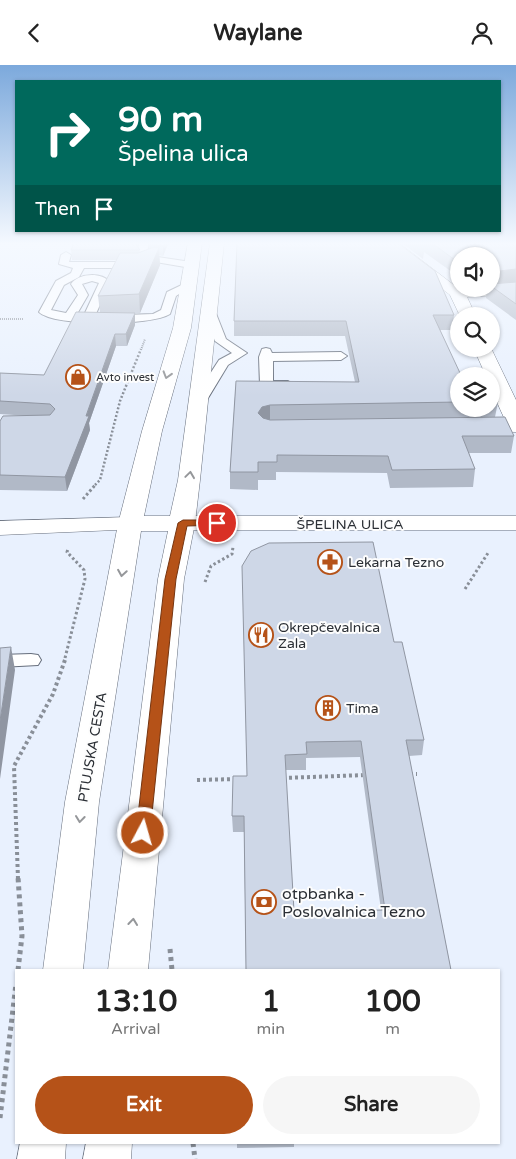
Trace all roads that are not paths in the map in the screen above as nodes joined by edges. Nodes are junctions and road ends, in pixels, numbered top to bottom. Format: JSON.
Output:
{"nodes":[{"id":1,"x":54,"y":294,"type":"edge"},
{"id":2,"x":83,"y":294,"type":"edge"},
{"id":3,"x":99,"y":294,"type":"edge"},
{"id":4,"x":171,"y":294,"type":"edge"},
{"id":5,"x":187,"y":294,"type":"edge"},
{"id":6,"x":211,"y":294,"type":"edge"},
{"id":7,"x":209,"y":311,"type":"junction"},
{"id":8,"x":70,"y":317,"type":"junction"},
{"id":9,"x":89,"y":317,"type":"junction"},
{"id":10,"x":265,"y":355,"type":"joint"},
{"id":11,"x":341,"y":356,"type":"dead end"},
{"id":12,"x":486,"y":357,"type":"edge"},
{"id":13,"x":302,"y":385,"type":"edge"},
{"id":14,"x":200,"y":400,"type":"junction"},
{"id":15,"x":516,"y":422,"type":"edge"},
{"id":16,"x":516,"y":426,"type":"edge"},
{"id":17,"x":457,"y":427,"type":"edge"},
{"id":18,"x":183,"y":523,"type":"junction"},
{"id":19,"x":516,"y":523,"type":"edge"},
{"id":20,"x":130,"y":525,"type":"junction"},
{"id":21,"x":0,"y":528,"type":"edge"},
{"id":22,"x":31,"y":660,"type":"dead end"},
{"id":23,"x":0,"y":661,"type":"edge"},
{"id":24,"x":62,"y":969,"type":"edge"},
{"id":25,"x":128,"y":969,"type":"edge"},
{"id":26,"x":42,"y":1144,"type":"edge"},
{"id":27,"x":109,"y":1144,"type":"edge"},
{"id":28,"x":41,"y":1159,"type":"edge"},
{"id":29,"x":107,"y":1159,"type":"edge"}],
"edges":[{"from":1,"to":8,"type":"lane"},
{"from":2,"to":8,"type":"lane"},
{"from":3,"to":9,"type":"lane"},
{"from":4,"to":9,"type":"lane"},
{"from":5,"to":20,"type":"main road","name":"PTUJSKA CESTA","one_way":true},
{"from":6,"to":7,"type":"main road"},
{"from":7,"to":14,"type":"main road"},
{"from":7,"to":14,"type":"lane"},
{"from":8,"to":9,"type":"lane"},
{"from":10,"to":11,"type":"lane"},
{"from":10,"to":13,"type":"lane"},
{"from":12,"to":15,"type":"main road"},
{"from":18,"to":14,"type":"main road","one_way":true},
{"from":16,"to":17,"type":"main road"},
{"from":18,"to":19,"type":"main road","name":"ŠPELINA ULICA"},
{"from":18,"to":20,"type":"main road"},
{"from":25,"to":18,"type":"main road","one_way":true},
{"from":20,"to":21,"type":"main road"},
{"from":20,"to":24,"type":"main road","name":"PTUJSKA CESTA","one_way":true},
{"from":22,"to":23,"type":"lane"},
{"from":26,"to":28,"type":"main road"},
{"from":27,"to":29,"type":"main road"}]}
